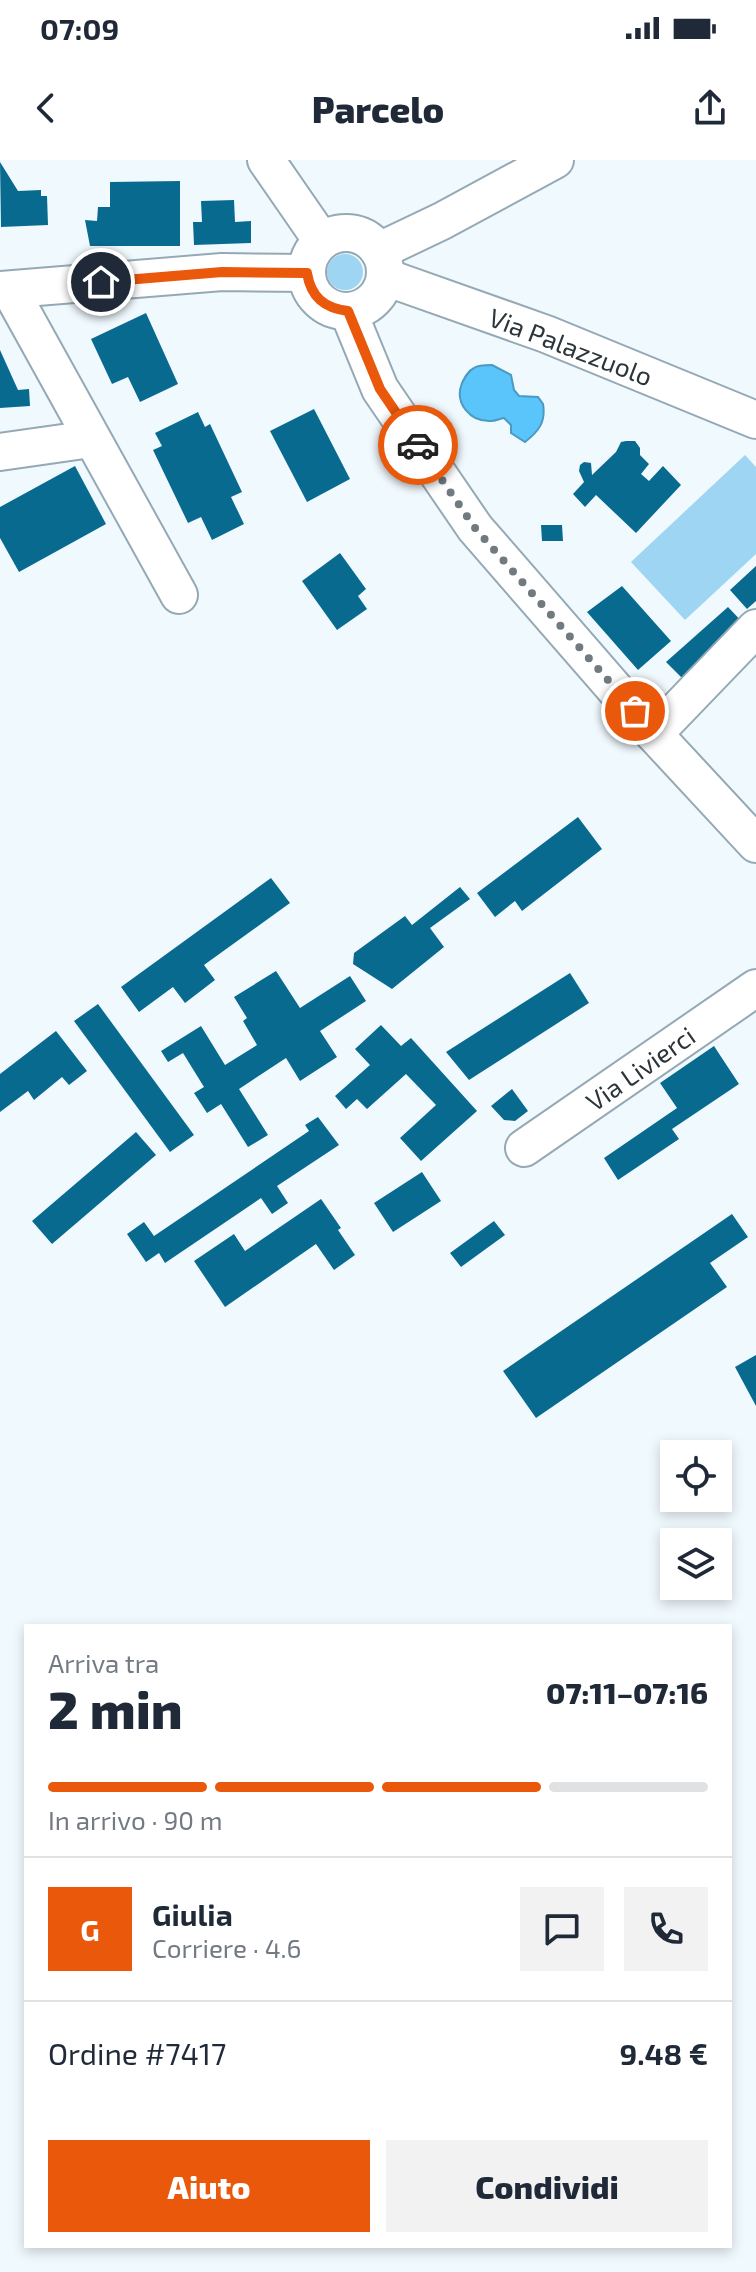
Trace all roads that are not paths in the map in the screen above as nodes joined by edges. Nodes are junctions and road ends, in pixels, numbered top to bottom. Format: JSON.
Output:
{"nodes":[{"id":1,"x":266,"y":160,"type":"edge"},
{"id":2,"x":555,"y":160,"type":"edge"},
{"id":3,"x":322,"y":241,"type":"junction"},
{"id":4,"x":382,"y":264,"type":"junction"},
{"id":5,"x":307,"y":273,"type":"junction"},
{"id":6,"x":5,"y":290,"type":"edge"},
{"id":7,"x":348,"y":311,"type":"junction"},
{"id":8,"x":756,"y":420,"type":"edge"},
{"id":9,"x":91,"y":439,"type":"junction"},
{"id":10,"x":0,"y":452,"type":"edge"},
{"id":11,"x":179,"y":595,"type":"dead end"},
{"id":12,"x":756,"y":628,"type":"edge"},
{"id":13,"x":654,"y":734,"type":"junction"},
{"id":14,"x":756,"y":844,"type":"edge"},
{"id":15,"x":756,"y":988,"type":"edge"},
{"id":16,"x":524,"y":1148,"type":"dead end"}],
"edges":[{"from":1,"to":3,"type":"street"},
{"from":2,"to":4,"type":"street"},
{"from":3,"to":4,"type":"street"},
{"from":3,"to":5,"type":"street"},
{"from":4,"to":7,"type":"street"},
{"from":4,"to":8,"type":"street","name":"Via Palazzuolo"},
{"from":5,"to":6,"type":"street"},
{"from":5,"to":7,"type":"street"},
{"from":6,"to":9,"type":"street"},
{"from":7,"to":13,"type":"street"},
{"from":9,"to":10,"type":"street"},
{"from":9,"to":11,"type":"street"},
{"from":12,"to":13,"type":"street"},
{"from":13,"to":14,"type":"street"},
{"from":15,"to":16,"type":"street","name":"Via Livierci"}]}
